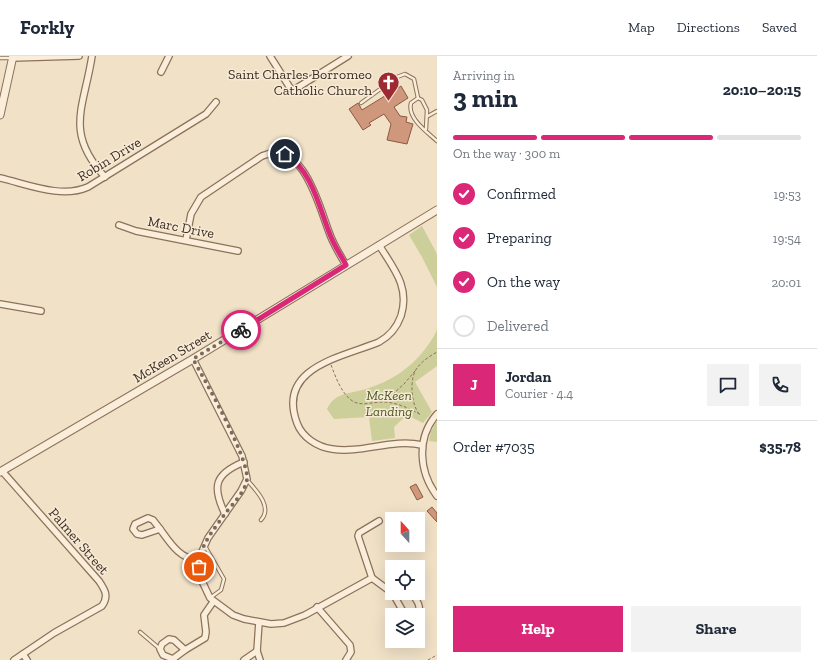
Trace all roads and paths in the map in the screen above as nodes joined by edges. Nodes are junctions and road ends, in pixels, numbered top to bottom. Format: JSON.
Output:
{"nodes":[{"id":1,"x":79,"y":56,"type":"edge"},
{"id":2,"x":92,"y":56,"type":"edge"},
{"id":3,"x":169,"y":56,"type":"edge"},
{"id":4,"x":270,"y":56,"type":"edge"},
{"id":5,"x":348,"y":56,"type":"edge"},
{"id":6,"x":12,"y":57,"type":"edge"},
{"id":7,"x":0,"y":58,"type":"edge"},
{"id":8,"x":161,"y":72,"type":"dead end"},
{"id":9,"x":418,"y":98,"type":"junction"},
{"id":10,"x":216,"y":102,"type":"dead end"},
{"id":11,"x":362,"y":103,"type":"dead end"},
{"id":12,"x":437,"y":111,"type":"edge"},
{"id":13,"x":0,"y":115,"type":"edge"},
{"id":14,"x":428,"y":116,"type":"junction"},
{"id":15,"x":426,"y":129,"type":"junction"},
{"id":16,"x":437,"y":141,"type":"edge"},
{"id":17,"x":105,"y":177,"type":"junction"},
{"id":18,"x":0,"y":178,"type":"edge"},
{"id":19,"x":437,"y":210,"type":"edge"},
{"id":20,"x":119,"y":225,"type":"dead end"},
{"id":21,"x":186,"y":240,"type":"junction"},
{"id":22,"x":379,"y":245,"type":"junction"},
{"id":23,"x":238,"y":251,"type":"dead end"},
{"id":24,"x":346,"y":265,"type":"junction"},
{"id":25,"x":0,"y":304,"type":"edge"},
{"id":26,"x":41,"y":311,"type":"dead end"},
{"id":27,"x":437,"y":352,"type":"edge"},
{"id":28,"x":193,"y":359,"type":"junction"},
{"id":29,"x":329,"y":360,"type":"junction"},
{"id":30,"x":416,"y":369,"type":"junction"},
{"id":31,"x":384,"y":402,"type":"junction"},
{"id":32,"x":437,"y":414,"type":"edge"},
{"id":33,"x":421,"y":415,"type":"junction"},
{"id":34,"x":425,"y":417,"type":"dead end"},
{"id":35,"x":422,"y":445,"type":"junction"},
{"id":36,"x":244,"y":462,"type":"junction"},
{"id":37,"x":1,"y":471,"type":"edge"},
{"id":38,"x":247,"y":479,"type":"junction"},
{"id":39,"x":437,"y":496,"type":"edge"},
{"id":40,"x":225,"y":514,"type":"junction"},
{"id":41,"x":261,"y":520,"type":"dead end"},
{"id":42,"x":379,"y":521,"type":"dead end"},
{"id":43,"x":160,"y":529,"type":"dead end"},
{"id":44,"x":204,"y":545,"type":"junction"},
{"id":45,"x":199,"y":561,"type":"junction"},
{"id":46,"x":372,"y":578,"type":"junction"},
{"id":47,"x":385,"y":587,"type":"edge"},
{"id":48,"x":212,"y":600,"type":"junction"},
{"id":49,"x":317,"y":607,"type":"junction"},
{"id":50,"x":259,"y":622,"type":"junction"},
{"id":51,"x":140,"y":632,"type":"dead end"},
{"id":52,"x":160,"y":649,"type":"junction"},
{"id":53,"x":185,"y":650,"type":"junction"},
{"id":54,"x":257,"y":651,"type":"junction"},
{"id":55,"x":23,"y":654,"type":"junction"},
{"id":56,"x":437,"y":655,"type":"edge"},
{"id":57,"x":14,"y":660,"type":"edge"},
{"id":58,"x":27,"y":660,"type":"edge"},
{"id":59,"x":244,"y":660,"type":"edge"},
{"id":60,"x":260,"y":660,"type":"edge"},
{"id":61,"x":346,"y":660,"type":"edge"},
{"id":62,"x":428,"y":660,"type":"edge"}],
"edges":[{"from":1,"to":6,"type":"street"},
{"from":2,"to":17,"type":"street"},
{"from":3,"to":8,"type":"street"},
{"from":4,"to":5,"type":"street"},
{"from":6,"to":7,"type":"lane"},
{"from":6,"to":13,"type":"street"},
{"from":9,"to":11,"type":"lane"},
{"from":9,"to":14,"type":"lane"},
{"from":9,"to":15,"type":"lane"},
{"from":10,"to":17,"type":"street","name":"Robin Drive"},
{"from":12,"to":14,"type":"lane"},
{"from":14,"to":15,"type":"lane"},
{"from":15,"to":16,"type":"lane"},
{"from":17,"to":18,"type":"street","name":"Robin Drive"},
{"from":19,"to":22,"type":"street","name":"McKeen Street"},
{"from":20,"to":21,"type":"street","name":"Marc Drive"},
{"from":21,"to":23,"type":"street","name":"Marc Drive"},
{"from":21,"to":24,"type":"street"},
{"from":22,"to":24,"type":"street","name":"McKeen Street"},
{"from":22,"to":29,"type":"street"},
{"from":24,"to":28,"type":"street","name":"McKeen Street"},
{"from":25,"to":26,"type":"street"},
{"from":27,"to":30,"type":"path"},
{"from":28,"to":36,"type":"street"},
{"from":28,"to":37,"type":"street","name":"McKeen Street"},
{"from":29,"to":31,"type":"path"},
{"from":29,"to":35,"type":"street"},
{"from":30,"to":31,"type":"path"},
{"from":30,"to":33,"type":"path"},
{"from":31,"to":33,"type":"path"},
{"from":32,"to":35,"type":"street"},
{"from":33,"to":34,"type":"path"},
{"from":35,"to":39,"type":"street"},
{"from":36,"to":38,"type":"street"},
{"from":36,"to":40,"type":"street"},
{"from":37,"to":55,"type":"street","name":"Palmer Street"},
{"from":38,"to":40,"type":"street"},
{"from":38,"to":41,"type":"lane"},
{"from":40,"to":44,"type":"street"},
{"from":42,"to":46,"type":"street"},
{"from":43,"to":45,"type":"street"},
{"from":44,"to":45,"type":"street"},
{"from":44,"to":48,"type":"lane"},
{"from":45,"to":48,"type":"street"},
{"from":46,"to":47,"type":"street"},
{"from":46,"to":49,"type":"street"},
{"from":48,"to":50,"type":"street"},
{"from":48,"to":53,"type":"street"},
{"from":49,"to":50,"type":"street"},
{"from":49,"to":61,"type":"street"},
{"from":50,"to":54,"type":"street"},
{"from":51,"to":52,"type":"lane"},
{"from":52,"to":53,"type":"street"},
{"from":52,"to":53,"type":"street"},
{"from":54,"to":59,"type":"street"},
{"from":54,"to":60,"type":"street"},
{"from":55,"to":57,"type":"street","name":"Palmer Street"},
{"from":55,"to":58,"type":"street"},
{"from":56,"to":62,"type":"path"}]}
